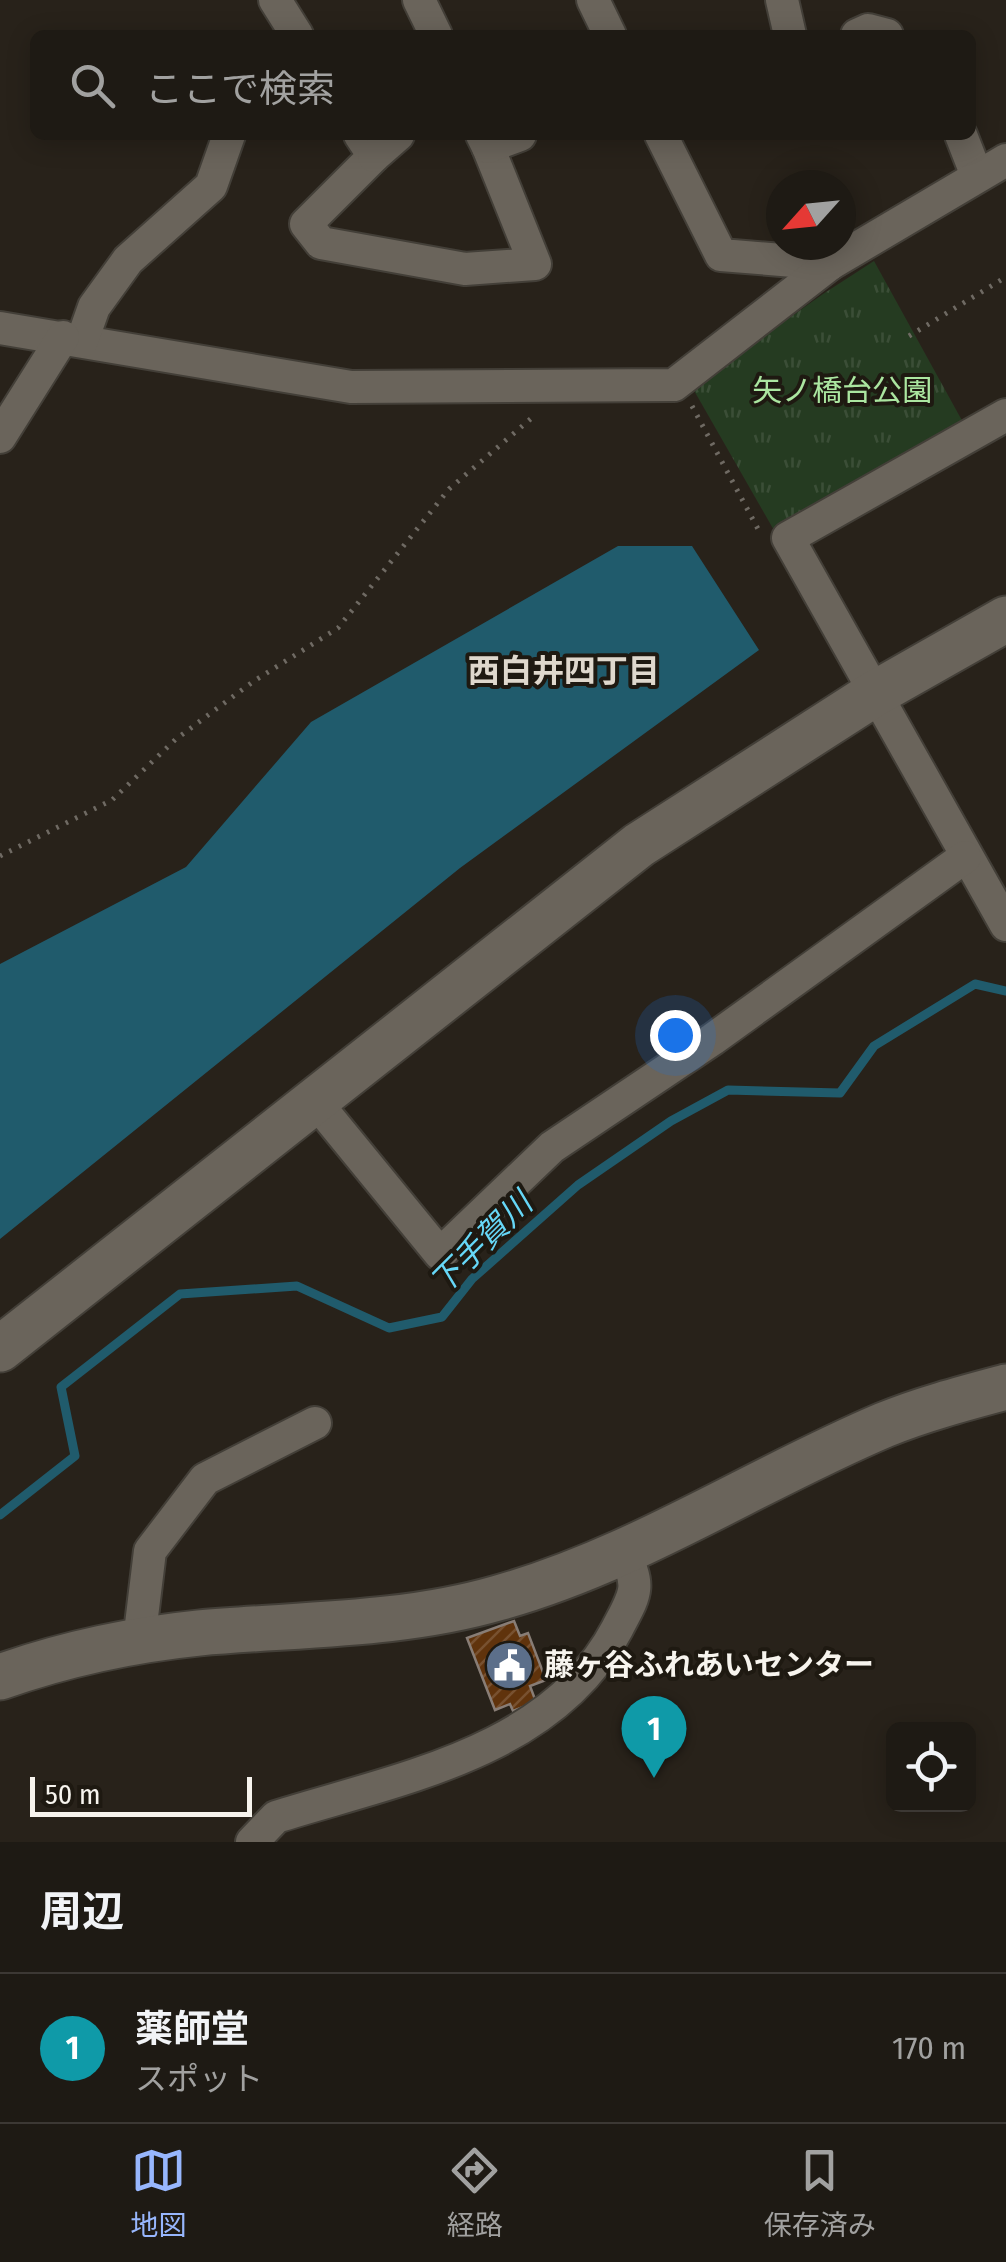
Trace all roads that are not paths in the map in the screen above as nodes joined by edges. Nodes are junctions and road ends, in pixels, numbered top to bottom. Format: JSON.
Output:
{"nodes":[{"id":1,"x":275,"y":0,"type":"edge"},
{"id":2,"x":419,"y":0,"type":"edge"},
{"id":3,"x":593,"y":0,"type":"edge"},
{"id":4,"x":782,"y":0,"type":"edge"},
{"id":5,"x":265,"y":30,"type":"edge"},
{"id":6,"x":294,"y":30,"type":"edge"},
{"id":7,"x":434,"y":30,"type":"edge"},
{"id":8,"x":608,"y":30,"type":"edge"},
{"id":9,"x":789,"y":30,"type":"edge"},
{"id":10,"x":226,"y":140,"type":"edge"},
{"id":11,"x":663,"y":140,"type":"edge"},
{"id":12,"x":967,"y":140,"type":"edge"},
{"id":13,"x":485,"y":141,"type":"edge"},
{"id":14,"x":377,"y":142,"type":"edge"},
{"id":15,"x":992,"y":168,"type":"edge"},
{"id":16,"x":830,"y":264,"type":"junction"},
{"id":17,"x":0,"y":328,"type":"edge"},
{"id":18,"x":72,"y":339,"type":"junction"},
{"id":19,"x":1006,"y":416,"type":"edge"},
{"id":20,"x":0,"y":436,"type":"edge"},
{"id":21,"x":1006,"y":619,"type":"edge"},
{"id":22,"x":874,"y":694,"type":"junction"},
{"id":23,"x":966,"y":857,"type":"junction"},
{"id":24,"x":1006,"y":925,"type":"edge"},
{"id":25,"x":314,"y":1101,"type":"junction"},
{"id":26,"x":0,"y":1349,"type":"edge"},
{"id":27,"x":1006,"y":1387,"type":"edge"},
{"id":28,"x":315,"y":1423,"type":"dead end"},
{"id":29,"x":623,"y":1552,"type":"junction"},
{"id":30,"x":139,"y":1641,"type":"junction"},
{"id":31,"x":0,"y":1677,"type":"edge"},
{"id":32,"x":252,"y":1842,"type":"edge"}],
"edges":[{"from":1,"to":5,"type":"street"},
{"from":1,"to":6,"type":"street"},
{"from":2,"to":7,"type":"street"},
{"from":3,"to":8,"type":"street"},
{"from":4,"to":9,"type":"street"},
{"from":10,"to":18,"type":"street"},
{"from":11,"to":16,"type":"street"},
{"from":12,"to":15,"type":"street"},
{"from":13,"to":14,"type":"street"},
{"from":15,"to":16,"type":"street"},
{"from":16,"to":18,"type":"street"},
{"from":17,"to":18,"type":"street"},
{"from":18,"to":20,"type":"street"},
{"from":19,"to":22,"type":"street"},
{"from":21,"to":22,"type":"street"},
{"from":22,"to":23,"type":"street"},
{"from":22,"to":25,"type":"street"},
{"from":23,"to":24,"type":"street"},
{"from":23,"to":25,"type":"street"},
{"from":25,"to":26,"type":"street"},
{"from":27,"to":29,"type":"street"},
{"from":28,"to":30,"type":"street"},
{"from":29,"to":30,"type":"street"},
{"from":29,"to":32,"type":"street"},
{"from":30,"to":31,"type":"street"}]}
